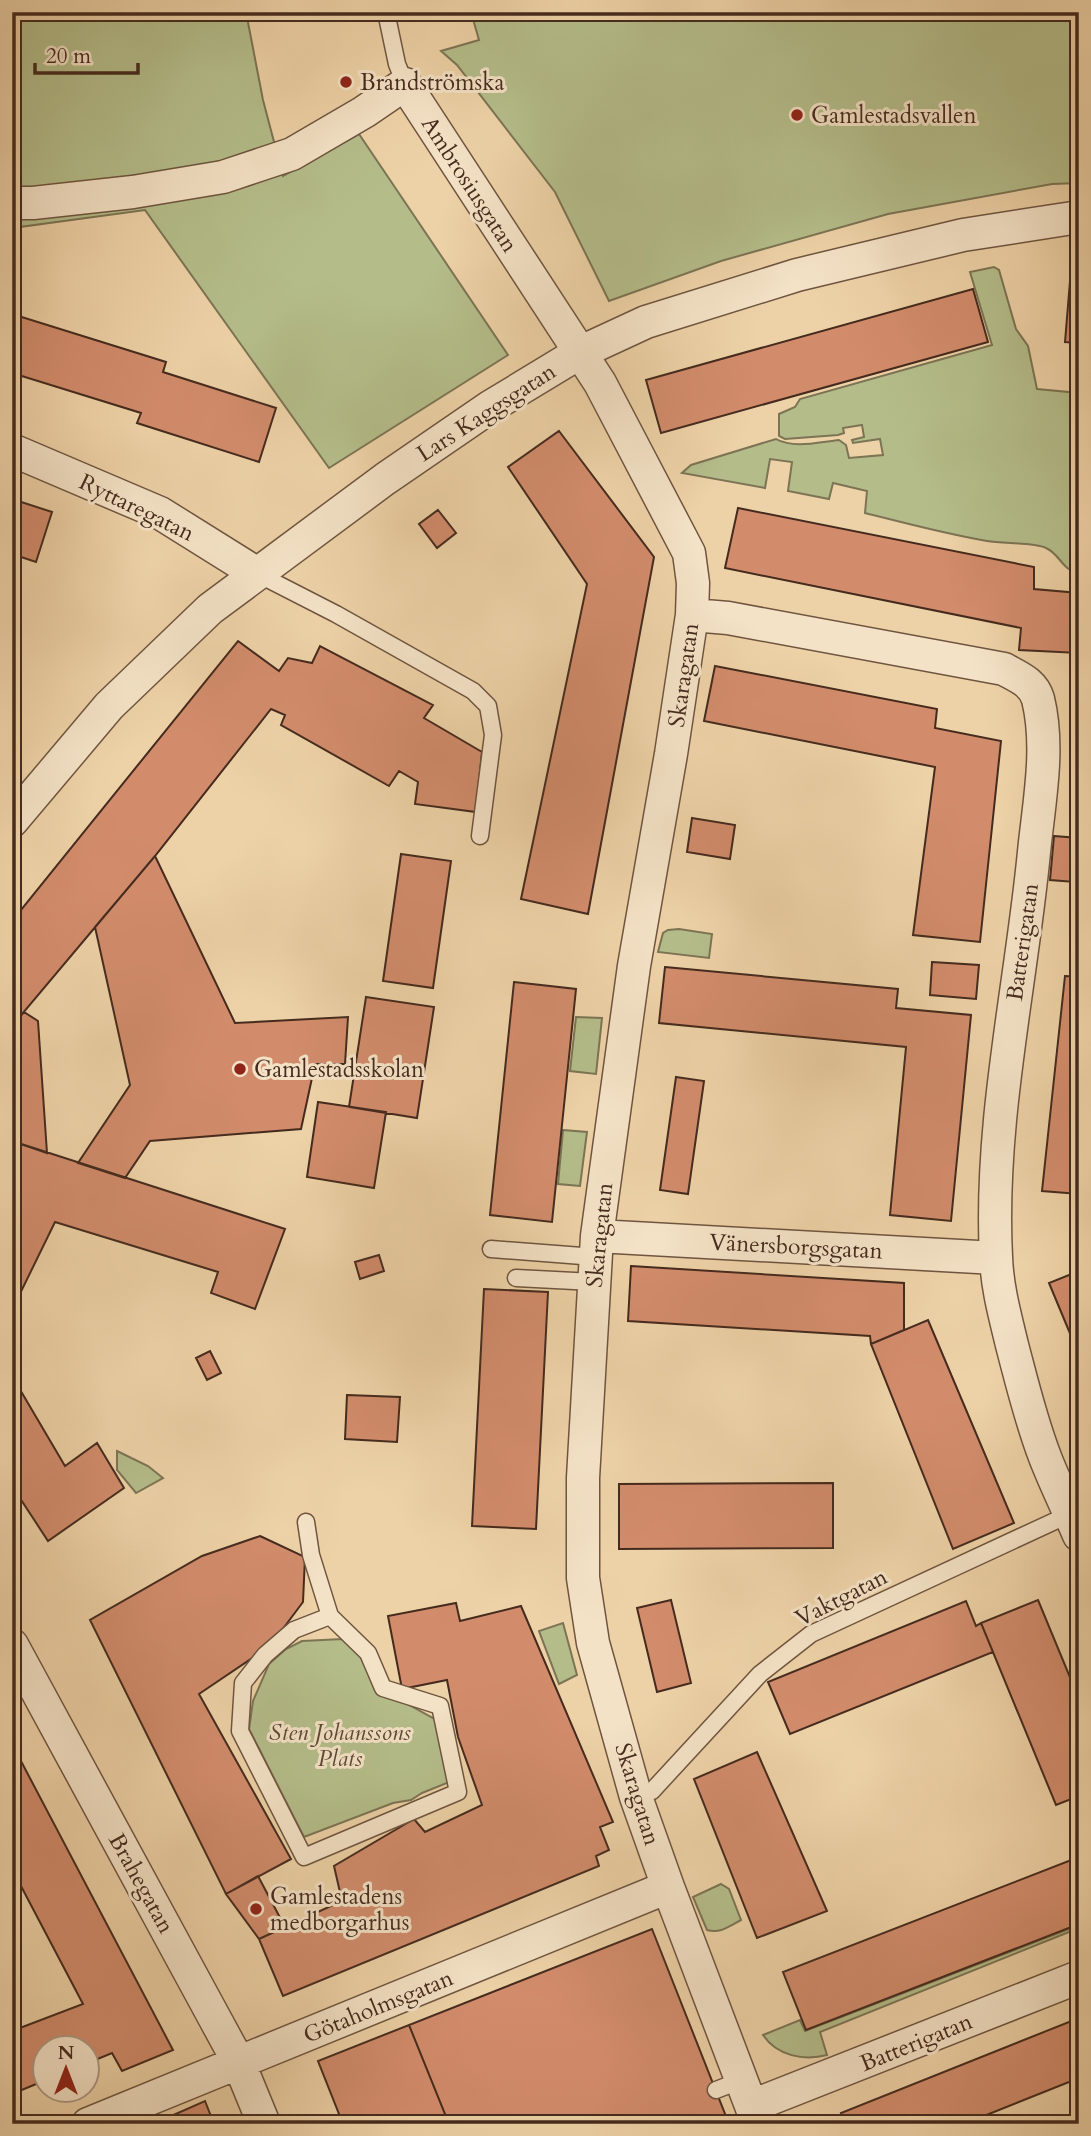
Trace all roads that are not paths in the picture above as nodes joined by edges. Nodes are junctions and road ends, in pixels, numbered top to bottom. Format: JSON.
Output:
{"nodes":[{"id":1,"x":386,"y":12,"type":"edge"},
{"id":2,"x":405,"y":84,"type":"junction"},
{"id":3,"x":12,"y":203,"type":"edge"},
{"id":4,"x":1079,"y":217,"type":"edge"},
{"id":5,"x":579,"y":353,"type":"junction"},
{"id":6,"x":12,"y":450,"type":"edge"},
{"id":7,"x":256,"y":573,"type":"junction"},
{"id":8,"x":692,"y":615,"type":"junction"},
{"id":9,"x":12,"y":821,"type":"edge"},
{"id":10,"x":480,"y":836,"type":"dead end"},
{"id":11,"x":491,"y":1250,"type":"dead end"},
{"id":12,"x":595,"y":1258,"type":"junction"},
{"id":13,"x":996,"y":1258,"type":"junction"},
{"id":14,"x":516,"y":1278,"type":"dead end"},
{"id":15,"x":306,"y":1522,"type":"dead end"},
{"id":16,"x":1074,"y":1524,"type":"edge"},
{"id":17,"x":330,"y":1616,"type":"junction"},
{"id":18,"x":12,"y":1645,"type":"edge"},
{"id":19,"x":636,"y":1797,"type":"junction"},
{"id":20,"x":668,"y":1887,"type":"junction"},
{"id":21,"x":1079,"y":1977,"type":"edge"},
{"id":22,"x":239,"y":2063,"type":"junction"},
{"id":23,"x":742,"y":2100,"type":"edge"},
{"id":24,"x":89,"y":2124,"type":"edge"},
{"id":25,"x":264,"y":2124,"type":"edge"}],
"edges":[{"from":1,"to":2,"type":"lane"},
{"from":2,"to":3,"type":"street"},
{"from":2,"to":5,"type":"street","name":"Ambrosiusgatan"},
{"from":4,"to":5,"type":"street","name":"Lars Kaggsgatan"},
{"from":5,"to":7,"type":"street","name":"Lars Kaggsgatan"},
{"from":5,"to":8,"type":"street","name":"Skaragatan"},
{"from":6,"to":7,"type":"street","name":"Ryttaregatan"},
{"from":7,"to":9,"type":"street","name":"Lars Kaggsgatan"},
{"from":7,"to":10,"type":"lane"},
{"from":8,"to":12,"type":"street","name":"Skaragatan"},
{"from":8,"to":13,"type":"street","name":"Batterigatan"},
{"from":11,"to":12,"type":"lane"},
{"from":12,"to":13,"type":"street","name":"Vänersborgsgatan"},
{"from":12,"to":14,"type":"lane"},
{"from":12,"to":19,"type":"street","name":"Skaragatan"},
{"from":13,"to":16,"type":"street","name":"Batterigatan"},
{"from":15,"to":17,"type":"lane"},
{"from":16,"to":19,"type":"lane","name":"Vaktgatan"},
{"from":17,"to":17,"type":"lane"},
{"from":18,"to":22,"type":"street","name":"Brahegatan"},
{"from":19,"to":20,"type":"street","name":"Skaragatan"},
{"from":20,"to":22,"type":"street","name":"Götaholmsgatan"},
{"from":20,"to":23,"type":"street","name":"Skaragatan"},
{"from":21,"to":23,"type":"street","name":"Batterigatan"},
{"from":22,"to":24,"type":"street","name":"Götaholmsgatan"},
{"from":22,"to":25,"type":"street","name":"Brahegatan"}]}
